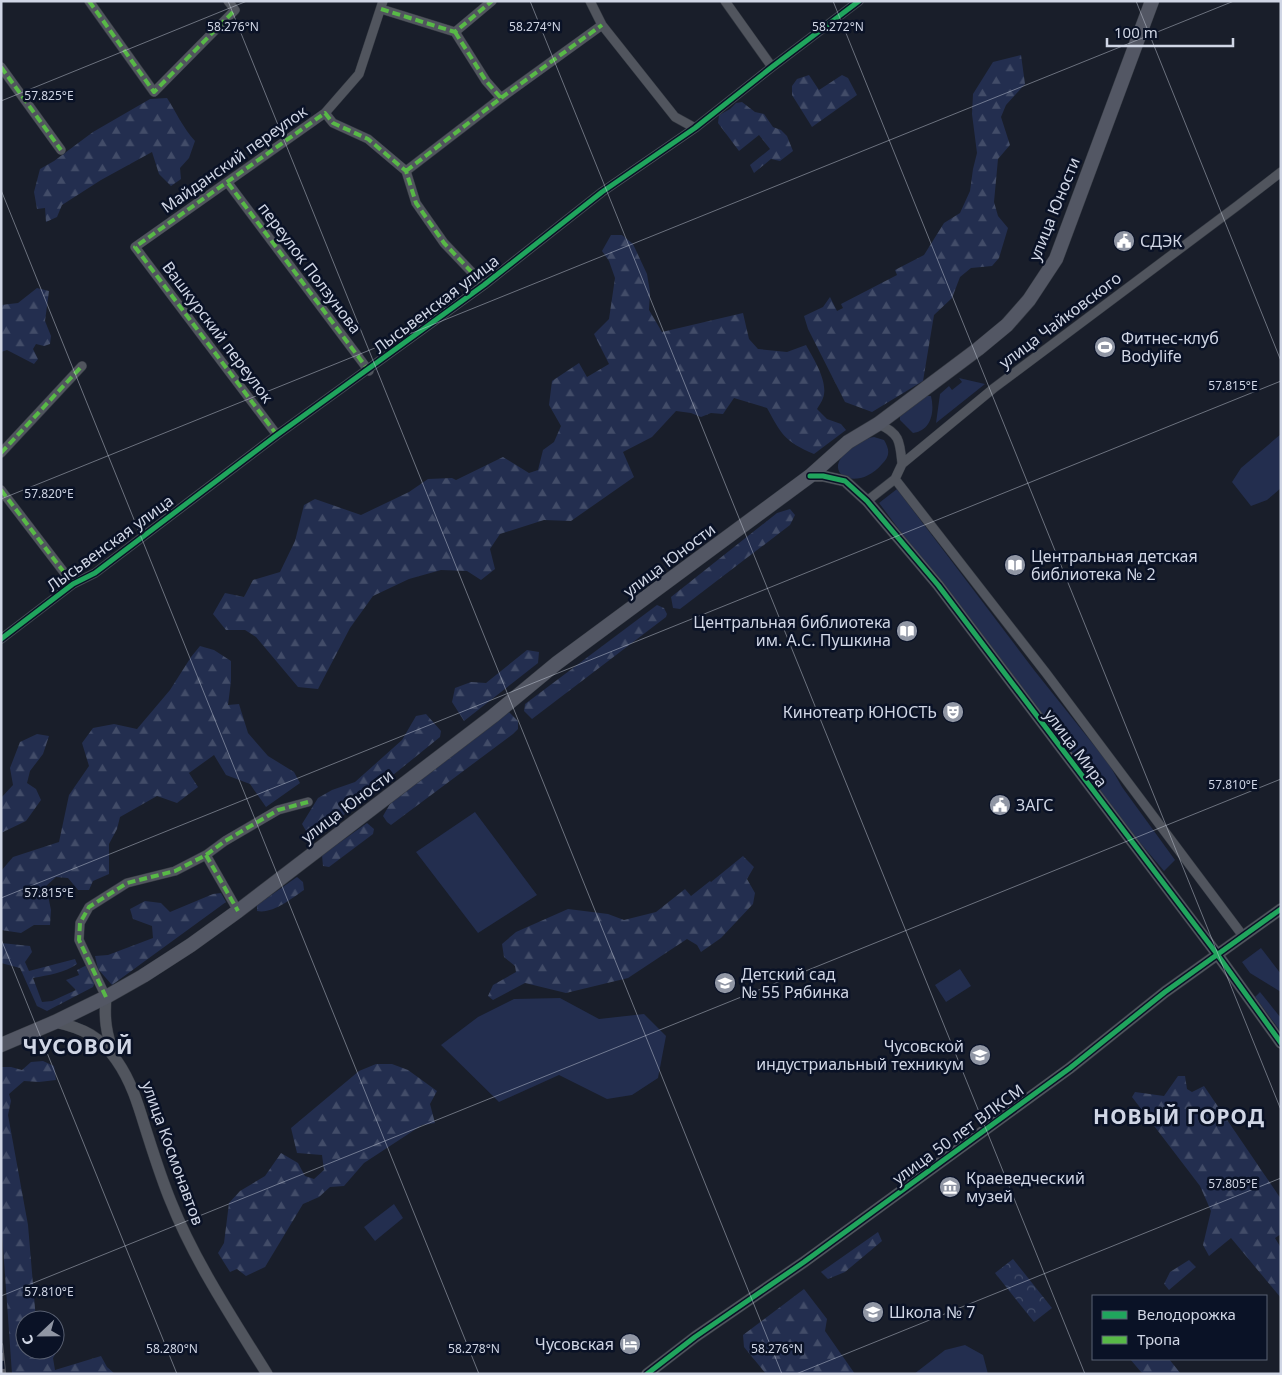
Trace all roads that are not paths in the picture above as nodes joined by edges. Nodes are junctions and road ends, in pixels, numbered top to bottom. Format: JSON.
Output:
{"nodes":[{"id":1,"x":89,"y":1,"type":"edge"},
{"id":2,"x":228,"y":1,"type":"edge"},
{"id":3,"x":492,"y":1,"type":"edge"},
{"id":4,"x":590,"y":1,"type":"edge"},
{"id":5,"x":725,"y":1,"type":"edge"},
{"id":6,"x":859,"y":1,"type":"edge"},
{"id":7,"x":1152,"y":1,"type":"edge"},
{"id":8,"x":382,"y":5,"type":"edge"},
{"id":9,"x":602,"y":25,"type":"junction"},
{"id":10,"x":454,"y":32,"type":"junction"},
{"id":11,"x":1,"y":67,"type":"edge"},
{"id":12,"x":772,"y":67,"type":"junction"},
{"id":13,"x":501,"y":98,"type":"junction"},
{"id":14,"x":325,"y":113,"type":"junction"},
{"id":15,"x":695,"y":128,"type":"junction"},
{"id":16,"x":61,"y":150,"type":"dead end"},
{"id":17,"x":406,"y":171,"type":"junction"},
{"id":18,"x":1281,"y":172,"type":"edge"},
{"id":19,"x":228,"y":183,"type":"junction"},
{"id":20,"x":135,"y":247,"type":"joint"},
{"id":21,"x":484,"y":285,"type":"junction"},
{"id":22,"x":82,"y":366,"type":"dead end"},
{"id":23,"x":369,"y":370,"type":"junction"},
{"id":24,"x":878,"y":424,"type":"junction"},
{"id":25,"x":277,"y":435,"type":"junction"},
{"id":26,"x":1,"y":453,"type":"edge"},
{"id":27,"x":902,"y":464,"type":"junction"},
{"id":28,"x":810,"y":476,"type":"junction"},
{"id":29,"x":895,"y":479,"type":"junction"},
{"id":30,"x":1,"y":490,"type":"edge"},
{"id":31,"x":867,"y":501,"type":"junction"},
{"id":32,"x":73,"y":584,"type":"junction"},
{"id":33,"x":1,"y":639,"type":"edge"},
{"id":34,"x":308,"y":802,"type":"dead end"},
{"id":35,"x":206,"y":855,"type":"junction"},
{"id":36,"x":1281,"y":909,"type":"edge"},
{"id":37,"x":238,"y":911,"type":"junction"},
{"id":38,"x":1243,"y":936,"type":"junction"},
{"id":39,"x":1217,"y":954,"type":"junction"},
{"id":40,"x":106,"y":997,"type":"junction"},
{"id":41,"x":55,"y":1022,"type":"junction"},
{"id":42,"x":1281,"y":1044,"type":"edge"},
{"id":43,"x":1,"y":1045,"type":"edge"},
{"id":44,"x":117,"y":1060,"type":"junction"},
{"id":45,"x":267,"y":1374,"type":"edge"},
{"id":46,"x":646,"y":1374,"type":"edge"}],
"edges":[{"from":1,"to":2,"type":"street"},
{"from":3,"to":10,"type":"street"},
{"from":4,"to":9,"type":"street"},
{"from":5,"to":12,"type":"street"},
{"from":6,"to":12,"type":"street","name":"Лысьвенская улица"},
{"from":7,"to":24,"type":"main road","name":"улица Юности"},
{"from":8,"to":10,"type":"street"},
{"from":8,"to":14,"type":"street"},
{"from":9,"to":13,"type":"street"},
{"from":9,"to":15,"type":"street"},
{"from":10,"to":13,"type":"street"},
{"from":11,"to":16,"type":"street"},
{"from":12,"to":15,"type":"street","name":"Лысьвенская улица"},
{"from":13,"to":17,"type":"street"},
{"from":14,"to":17,"type":"street","name":"Майданский переулок"},
{"from":14,"to":19,"type":"street","name":"Майданский переулок"},
{"from":15,"to":21,"type":"street","name":"Лысьвенская улица"},
{"from":17,"to":21,"type":"street"},
{"from":18,"to":27,"type":"street","name":"улица Чайковского"},
{"from":19,"to":20,"type":"street","name":"Майданский переулок"},
{"from":19,"to":23,"type":"street","name":"переулок Ползунова"},
{"from":20,"to":25,"type":"street","name":"Вашкурский переулок"},
{"from":21,"to":23,"type":"street","name":"Лысьвенская улица"},
{"from":22,"to":26,"type":"street"},
{"from":23,"to":25,"type":"street","name":"Лысьвенская улица"},
{"from":24,"to":27,"type":"street"},
{"from":24,"to":28,"type":"main road","name":"улица Юности"},
{"from":25,"to":32,"type":"street","name":"Лысьвенская улица"},
{"from":27,"to":29,"type":"street","name":"улица Чайковского"},
{"from":28,"to":31,"type":"street","name":"улица Мира"},
{"from":28,"to":37,"type":"main road","name":"улица Юности"},
{"from":29,"to":31,"type":"street","name":"улица Чайковского"},
{"from":29,"to":38,"type":"street","name":"улица Мира"},
{"from":30,"to":32,"type":"street"},
{"from":31,"to":39,"type":"street","name":"улица Мира"},
{"from":32,"to":33,"type":"street","name":"Лысьвенская улица"},
{"from":34,"to":35,"type":"street"},
{"from":35,"to":37,"type":"street"},
{"from":35,"to":40,"type":"street"},
{"from":36,"to":38,"type":"street","name":"улица 50 лет ВЛКСМ"},
{"from":37,"to":40,"type":"main road","name":"улица Юности"},
{"from":38,"to":39,"type":"street","name":"улица 50 лет ВЛКСМ"},
{"from":39,"to":42,"type":"street","name":"улица Мира"},
{"from":39,"to":46,"type":"street","name":"улица 50 лет ВЛКСМ"},
{"from":40,"to":41,"type":"main road","name":"улица Юности"},
{"from":40,"to":44,"type":"street"},
{"from":41,"to":43,"type":"main road","name":"улица Юности"},
{"from":41,"to":44,"type":"street","name":"улица Космонавтов"},
{"from":44,"to":45,"type":"street","name":"улица Космонавтов"}]}
